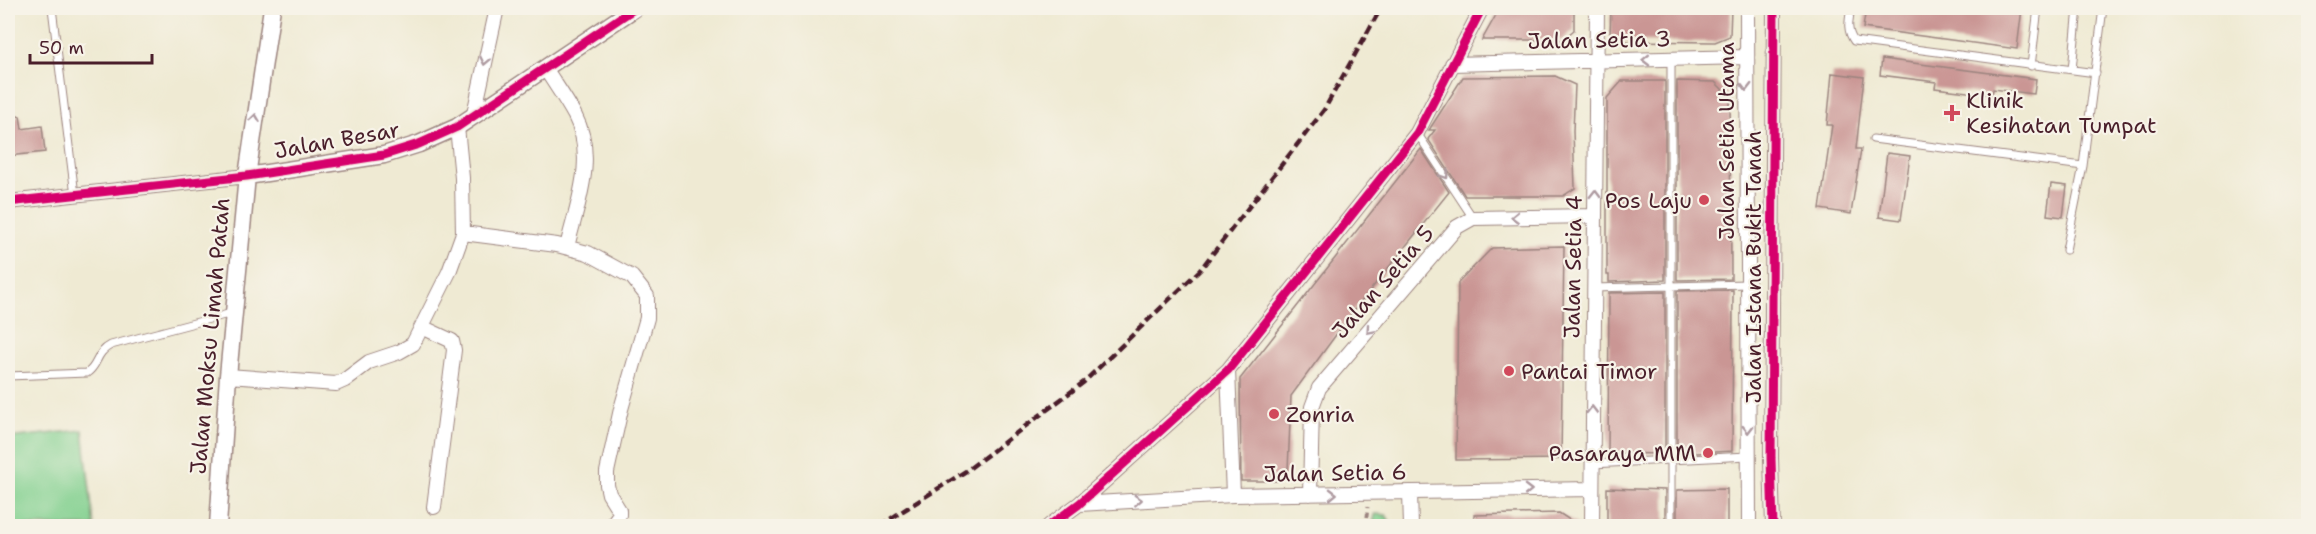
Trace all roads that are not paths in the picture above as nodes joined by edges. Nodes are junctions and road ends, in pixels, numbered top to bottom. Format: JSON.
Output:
{"nodes":[{"id":1,"x":52,"y":8,"type":"edge"},
{"id":2,"x":272,"y":8,"type":"edge"},
{"id":3,"x":497,"y":8,"type":"edge"},
{"id":4,"x":635,"y":8,"type":"edge"},
{"id":5,"x":1482,"y":8,"type":"edge"},
{"id":6,"x":1597,"y":8,"type":"edge"},
{"id":7,"x":1747,"y":8,"type":"edge"},
{"id":8,"x":1774,"y":8,"type":"edge"},
{"id":9,"x":1851,"y":8,"type":"edge"},
{"id":10,"x":2038,"y":8,"type":"edge"},
{"id":11,"x":2078,"y":8,"type":"edge"},
{"id":12,"x":2103,"y":8,"type":"edge"},
{"id":13,"x":1746,"y":57,"type":"junction"},
{"id":14,"x":1671,"y":59,"type":"junction"},
{"id":15,"x":1596,"y":61,"type":"junction"},
{"id":16,"x":1452,"y":64,"type":"junction"},
{"id":17,"x":2031,"y":66,"type":"junction"},
{"id":18,"x":545,"y":68,"type":"junction"},
{"id":19,"x":2072,"y":70,"type":"junction"},
{"id":20,"x":2096,"y":73,"type":"junction"},
{"id":21,"x":474,"y":114,"type":"junction"},
{"id":22,"x":457,"y":127,"type":"junction"},
{"id":23,"x":1417,"y":133,"type":"junction"},
{"id":24,"x":1873,"y":139,"type":"dead end"},
{"id":25,"x":2083,"y":166,"type":"junction"},
{"id":26,"x":247,"y":176,"type":"junction"},
{"id":27,"x":75,"y":195,"type":"junction"},
{"id":28,"x":8,"y":202,"type":"edge"},
{"id":29,"x":1594,"y":216,"type":"junction"},
{"id":30,"x":1473,"y":218,"type":"junction"},
{"id":31,"x":463,"y":233,"type":"junction"},
{"id":32,"x":567,"y":247,"type":"junction"},
{"id":33,"x":2066,"y":250,"type":"dead end"},
{"id":34,"x":1747,"y":285,"type":"junction"},
{"id":35,"x":1670,"y":286,"type":"junction"},
{"id":36,"x":1593,"y":288,"type":"junction"},
{"id":37,"x":234,"y":312,"type":"junction"},
{"id":38,"x":422,"y":327,"type":"junction"},
{"id":39,"x":1228,"y":370,"type":"junction"},
{"id":40,"x":8,"y":376,"type":"edge"},
{"id":41,"x":228,"y":376,"type":"junction"},
{"id":42,"x":1748,"y":456,"type":"junction"},
{"id":43,"x":1671,"y":459,"type":"junction"},
{"id":44,"x":1591,"y":464,"type":"junction"},
{"id":45,"x":1591,"y":489,"type":"junction"},
{"id":46,"x":1410,"y":492,"type":"junction"},
{"id":47,"x":1310,"y":494,"type":"junction"},
{"id":48,"x":1233,"y":495,"type":"junction"},
{"id":49,"x":1079,"y":504,"type":"junction"},
{"id":50,"x":435,"y":507,"type":"dead end"},
{"id":51,"x":218,"y":526,"type":"edge"},
{"id":52,"x":611,"y":526,"type":"edge"},
{"id":53,"x":1048,"y":526,"type":"edge"},
{"id":54,"x":1411,"y":526,"type":"edge"},
{"id":55,"x":1592,"y":526,"type":"edge"},
{"id":56,"x":1671,"y":526,"type":"edge"},
{"id":57,"x":1749,"y":526,"type":"edge"},
{"id":58,"x":1773,"y":526,"type":"edge"}],
"edges":[{"from":1,"to":27,"type":"lane"},
{"from":26,"to":2,"type":"street","name":"Jalan Moksu Limah Patah","one_way":true},
{"from":3,"to":21,"type":"street","one_way":true},
{"from":4,"to":18,"type":"street","name":"Jalan Besar"},
{"from":5,"to":16,"type":"street"},
{"from":6,"to":15,"type":"street","name":"Jalan Setia 4"},
{"from":7,"to":13,"type":"street","name":"Jalan Setia Utama"},
{"from":8,"to":58,"type":"street","name":"Jalan Istana Bukit Tanah"},
{"from":9,"to":17,"type":"lane"},
{"from":10,"to":17,"type":"lane"},
{"from":11,"to":19,"type":"lane"},
{"from":12,"to":20,"type":"lane"},
{"from":13,"to":14,"type":"street","name":"Jalan Setia 3"},
{"from":13,"to":34,"type":"street","name":"Jalan Setia Utama","one_way":true},
{"from":14,"to":15,"type":"street","name":"Jalan Setia 3","one_way":true},
{"from":14,"to":35,"type":"lane"},
{"from":15,"to":16,"type":"street","name":"Jalan Setia 3"},
{"from":29,"to":15,"type":"street","name":"Jalan Setia 4","one_way":true},
{"from":16,"to":23,"type":"street"},
{"from":17,"to":19,"type":"lane"},
{"from":18,"to":21,"type":"street","name":"Jalan Besar"},
{"from":18,"to":32,"type":"street"},
{"from":19,"to":20,"type":"lane"},
{"from":20,"to":25,"type":"lane"},
{"from":21,"to":22,"type":"street","name":"Jalan Besar"},
{"from":22,"to":26,"type":"street","name":"Jalan Besar"},
{"from":22,"to":31,"type":"street"},
{"from":23,"to":30,"type":"lane","one_way":true},
{"from":23,"to":39,"type":"street"},
{"from":24,"to":25,"type":"lane"},
{"from":25,"to":33,"type":"lane"},
{"from":26,"to":27,"type":"street","name":"Jalan Besar"},
{"from":26,"to":37,"type":"street","name":"Jalan Moksu Limah Patah"},
{"from":27,"to":28,"type":"street","name":"Jalan Besar"},
{"from":29,"to":30,"type":"street","one_way":true},
{"from":29,"to":36,"type":"street","name":"Jalan Setia 4"},
{"from":30,"to":47,"type":"street","name":"Jalan Setia 5","one_way":true},
{"from":31,"to":32,"type":"street"},
{"from":31,"to":38,"type":"street"},
{"from":32,"to":52,"type":"street"},
{"from":34,"to":35,"type":"lane"},
{"from":34,"to":42,"type":"street","name":"Jalan Setia Utama","one_way":true},
{"from":35,"to":36,"type":"lane"},
{"from":35,"to":43,"type":"lane"},
{"from":44,"to":36,"type":"street","name":"Jalan Setia 4","one_way":true},
{"from":37,"to":40,"type":"lane"},
{"from":37,"to":41,"type":"street","name":"Jalan Moksu Limah Patah"},
{"from":38,"to":41,"type":"street"},
{"from":38,"to":50,"type":"street"},
{"from":39,"to":48,"type":"street"},
{"from":39,"to":49,"type":"street"},
{"from":41,"to":51,"type":"street","name":"Jalan Moksu Limah Patah"},
{"from":42,"to":43,"type":"lane"},
{"from":42,"to":57,"type":"street","name":"Jalan Setia Utama"},
{"from":43,"to":44,"type":"lane"},
{"from":43,"to":56,"type":"lane"},
{"from":44,"to":45,"type":"street","name":"Jalan Setia 4"},
{"from":46,"to":45,"type":"street","name":"Jalan Setia 6","one_way":true},
{"from":45,"to":55,"type":"street","name":"Jalan Setia 4"},
{"from":47,"to":46,"type":"street","name":"Jalan Setia 6","one_way":true},
{"from":46,"to":54,"type":"street"},
{"from":47,"to":48,"type":"street","name":"Jalan Setia 6"},
{"from":49,"to":48,"type":"street","name":"Jalan Setia 6","one_way":true},
{"from":49,"to":53,"type":"street"}]}
